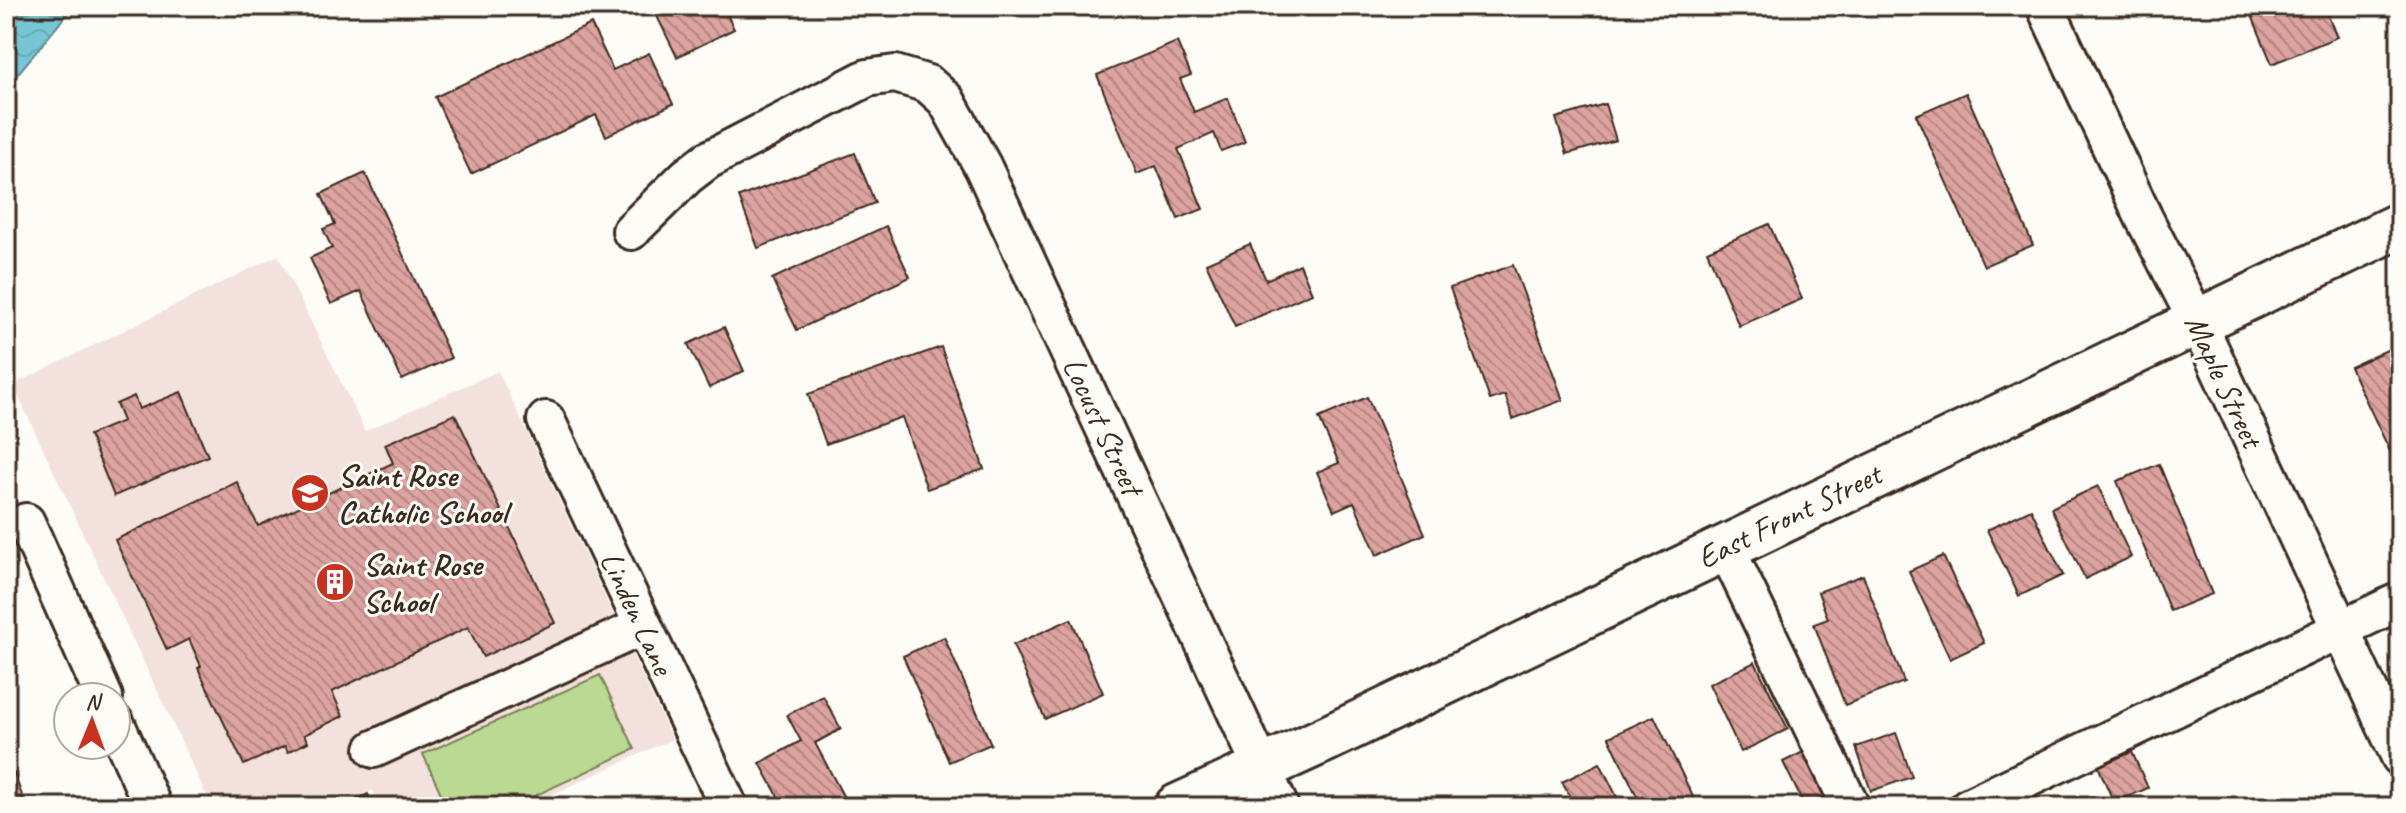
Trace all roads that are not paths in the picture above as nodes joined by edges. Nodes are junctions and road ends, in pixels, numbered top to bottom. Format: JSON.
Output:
{"nodes":[{"id":1,"x":2045,"y":6,"type":"edge"},
{"id":2,"x":2400,"y":225,"type":"edge"},
{"id":3,"x":631,"y":231,"type":"dead end"},
{"id":4,"x":2197,"y":321,"type":"junction"},
{"id":5,"x":546,"y":420,"type":"dead end"},
{"id":6,"x":26,"y":522,"type":"dead end"},
{"id":7,"x":1725,"y":546,"type":"junction"},
{"id":8,"x":2400,"y":601,"type":"edge"},
{"id":9,"x":643,"y":626,"type":"junction"},
{"id":10,"x":2341,"y":630,"type":"junction"},
{"id":11,"x":97,"y":681,"type":"edge"},
{"id":12,"x":374,"y":749,"type":"dead end"},
{"id":13,"x":2400,"y":757,"type":"edge"},
{"id":14,"x":132,"y":760,"type":"edge"},
{"id":15,"x":1271,"y":788,"type":"edge"},
{"id":16,"x":153,"y":807,"type":"edge"},
{"id":17,"x":729,"y":807,"type":"edge"},
{"id":18,"x":1177,"y":807,"type":"edge"},
{"id":19,"x":1851,"y":807,"type":"edge"},
{"id":20,"x":1968,"y":807,"type":"edge"}],
"edges":[{"from":1,"to":4,"type":"street","name":"Maple Street"},
{"from":2,"to":4,"type":"main road","name":"East Front Street"},
{"from":3,"to":15,"type":"street","name":"Locust Street"},
{"from":4,"to":7,"type":"main road","name":"East Front Street"},
{"from":4,"to":10,"type":"street","name":"Maple Street"},
{"from":5,"to":9,"type":"street","name":"Linden Lane"},
{"from":6,"to":11,"type":"street"},
{"from":7,"to":15,"type":"main road","name":"East Front Street"},
{"from":7,"to":19,"type":"street"},
{"from":8,"to":10,"type":"street"},
{"from":9,"to":12,"type":"street"},
{"from":9,"to":17,"type":"street","name":"Linden Lane"},
{"from":10,"to":13,"type":"street","name":"Maple Street"},
{"from":10,"to":20,"type":"street"},
{"from":14,"to":16,"type":"street"},
{"from":15,"to":18,"type":"main road","name":"East Front Street"}]}
